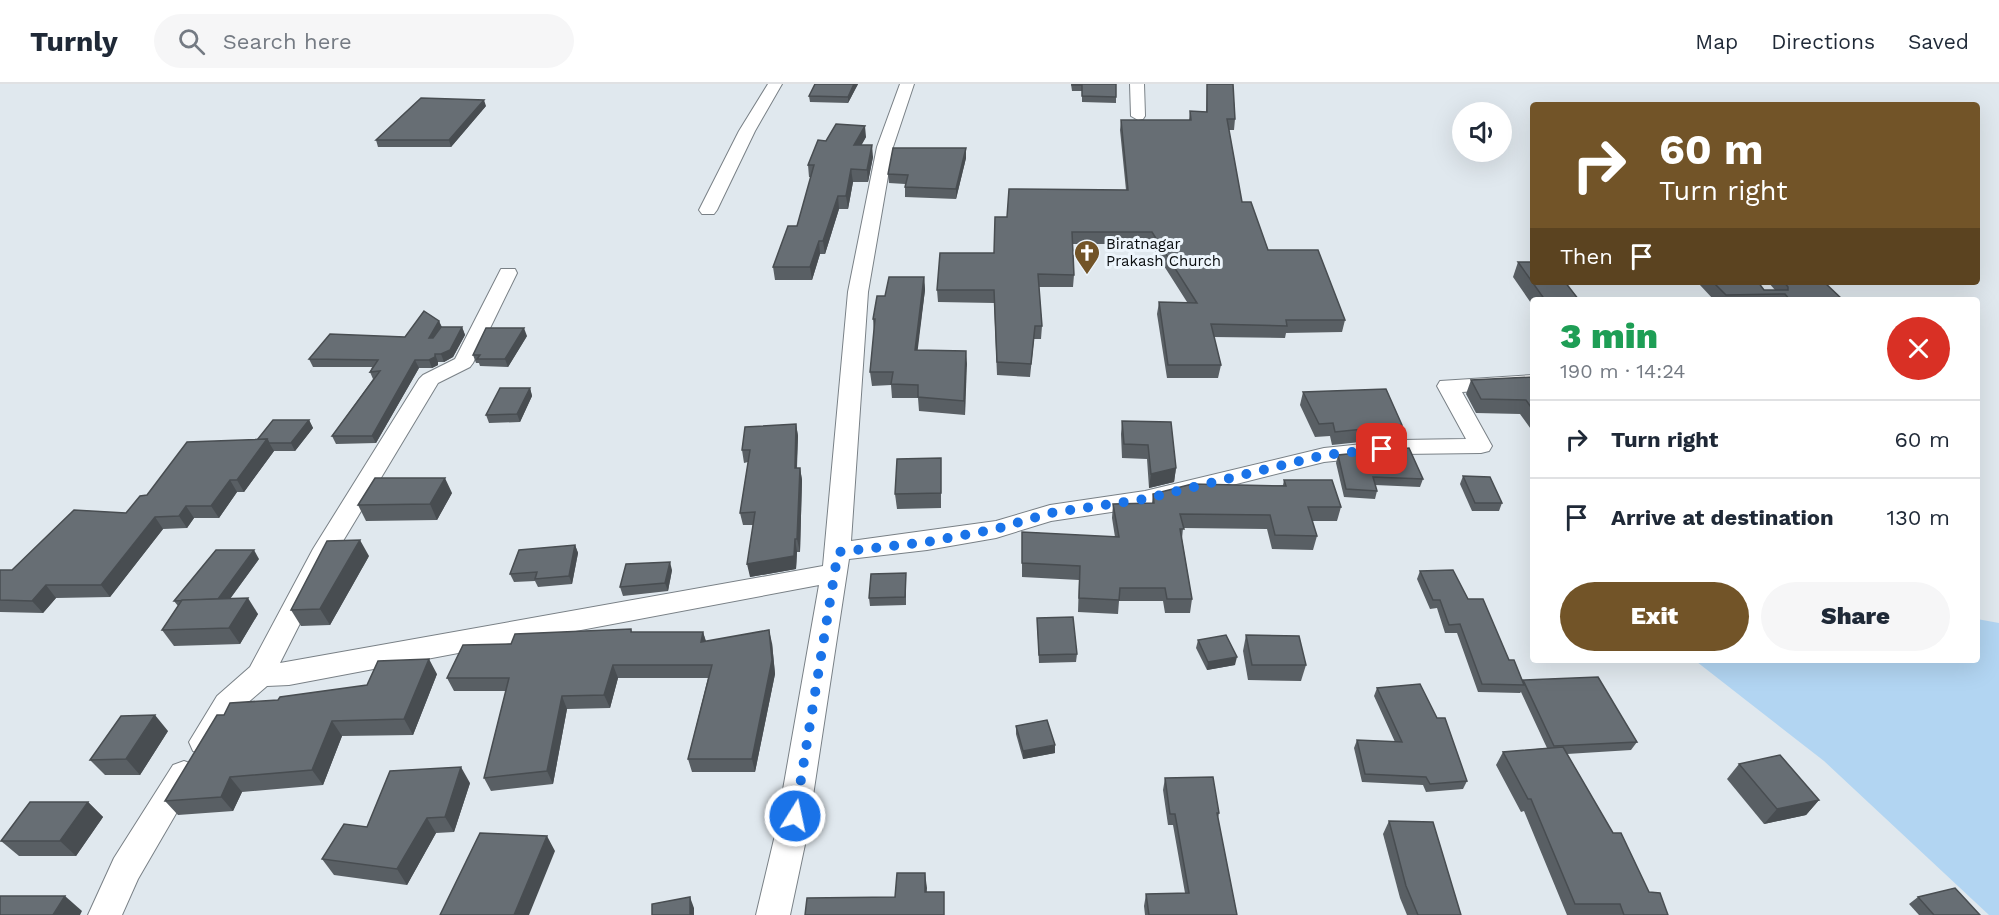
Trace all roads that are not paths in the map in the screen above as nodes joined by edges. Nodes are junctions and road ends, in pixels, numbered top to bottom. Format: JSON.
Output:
{"nodes":[{"id":1,"x":775,"y":84,"type":"edge"},
{"id":2,"x":907,"y":84,"type":"edge"},
{"id":3,"x":1137,"y":84,"type":"edge"},
{"id":4,"x":1138,"y":116,"type":"dead end"},
{"id":5,"x":708,"y":210,"type":"dead end"},
{"id":6,"x":508,"y":273,"type":"dead end"},
{"id":7,"x":1530,"y":381,"type":"edge"},
{"id":8,"x":836,"y":562,"type":"junction"},
{"id":9,"x":260,"y":675,"type":"junction"},
{"id":10,"x":105,"y":915,"type":"edge"},
{"id":11,"x":773,"y":915,"type":"edge"}],
"edges":[{"from":1,"to":5,"type":"street"},
{"from":2,"to":8,"type":"street"},
{"from":3,"to":4,"type":"street"},
{"from":6,"to":9,"type":"street"},
{"from":7,"to":8,"type":"street"},
{"from":8,"to":9,"type":"street"},
{"from":8,"to":11,"type":"street"},
{"from":9,"to":10,"type":"street"}]}
